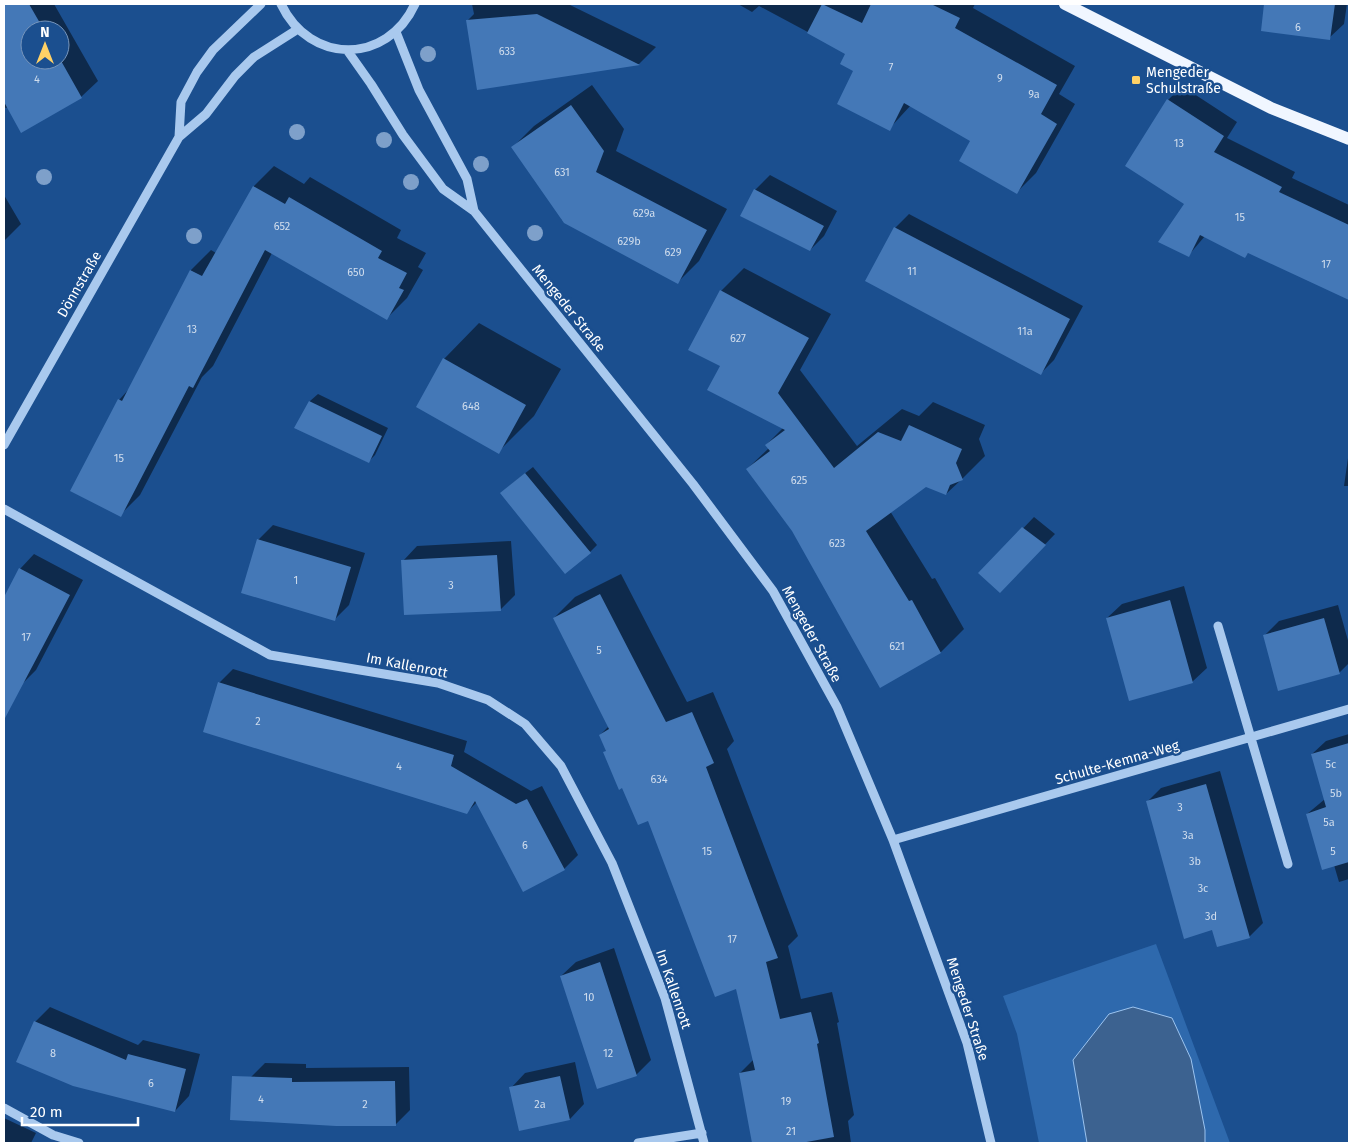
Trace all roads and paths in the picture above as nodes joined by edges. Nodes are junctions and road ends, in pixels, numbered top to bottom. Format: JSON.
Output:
{"nodes":[{"id":1,"x":261,"y":4,"type":"edge"},
{"id":2,"x":281,"y":4,"type":"edge"},
{"id":3,"x":415,"y":4,"type":"edge"},
{"id":4,"x":1065,"y":4,"type":"edge"},
{"id":5,"x":298,"y":29,"type":"junction"},
{"id":6,"x":396,"y":32,"type":"junction"},
{"id":7,"x":347,"y":50,"type":"junction"},
{"id":8,"x":179,"y":136,"type":"junction"},
{"id":9,"x":1349,"y":139,"type":"edge"},
{"id":10,"x":474,"y":211,"type":"junction"},
{"id":11,"x":4,"y":444,"type":"edge"},
{"id":12,"x":4,"y":508,"type":"edge"},
{"id":13,"x":1218,"y":626,"type":"dead end"},
{"id":14,"x":1349,"y":709,"type":"edge"},
{"id":15,"x":1250,"y":738,"type":"junction"},
{"id":16,"x":893,"y":840,"type":"junction"},
{"id":17,"x":1288,"y":864,"type":"dead end"},
{"id":18,"x":4,"y":1108,"type":"edge"},
{"id":19,"x":702,"y":1133,"type":"junction"},
{"id":20,"x":79,"y":1143,"type":"edge"},
{"id":21,"x":638,"y":1143,"type":"edge"},
{"id":22,"x":704,"y":1143,"type":"edge"},
{"id":23,"x":991,"y":1143,"type":"edge"}],
"edges":[{"from":1,"to":8,"type":"street","name":"Dönnstraße"},
{"from":2,"to":5,"type":"street"},
{"from":3,"to":6,"type":"street"},
{"from":4,"to":9,"type":"main road"},
{"from":5,"to":7,"type":"street"},
{"from":5,"to":8,"type":"street","name":"Dönnstraße"},
{"from":6,"to":7,"type":"street"},
{"from":6,"to":10,"type":"street","name":"Mengeder Straße"},
{"from":7,"to":10,"type":"street","name":"Mengeder Straße"},
{"from":8,"to":11,"type":"street","name":"Dönnstraße"},
{"from":10,"to":16,"type":"street","name":"Mengeder Straße"},
{"from":12,"to":19,"type":"street","name":"Im Kallenrott"},
{"from":13,"to":15,"type":"street"},
{"from":14,"to":15,"type":"street","name":"Schulte-Kemna-Weg"},
{"from":15,"to":16,"type":"street","name":"Schulte-Kemna-Weg"},
{"from":15,"to":17,"type":"street"},
{"from":16,"to":23,"type":"street","name":"Mengeder Straße"},
{"from":18,"to":20,"type":"street"},
{"from":19,"to":21,"type":"street"},
{"from":19,"to":22,"type":"street","name":"Im Kallenrott"}]}
